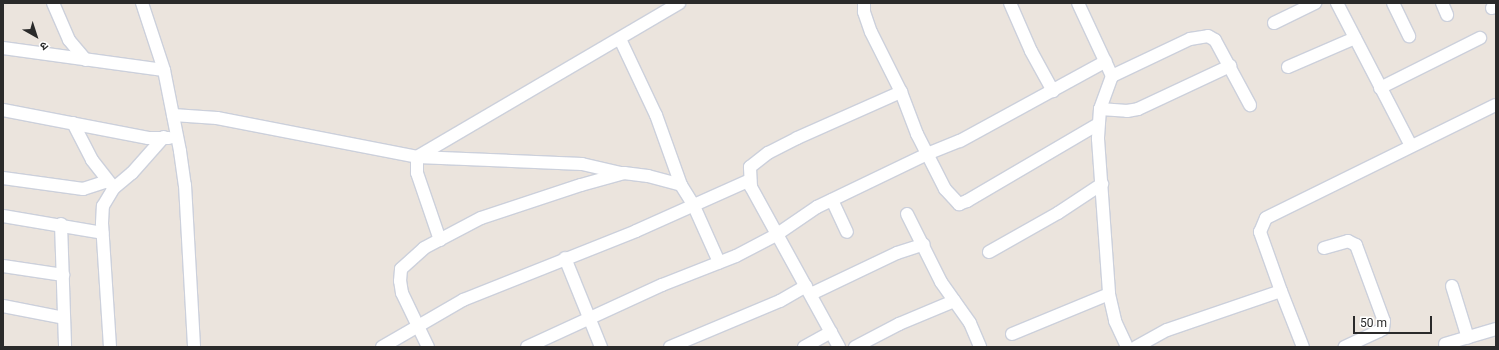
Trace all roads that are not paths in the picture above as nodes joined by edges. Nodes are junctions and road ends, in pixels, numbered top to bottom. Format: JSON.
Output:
{"nodes":[{"id":1,"x":53,"y":3,"type":"edge"},
{"id":2,"x":142,"y":3,"type":"edge"},
{"id":3,"x":679,"y":3,"type":"edge"},
{"id":4,"x":864,"y":3,"type":"edge"},
{"id":5,"x":1010,"y":3,"type":"edge"},
{"id":6,"x":1078,"y":3,"type":"edge"},
{"id":7,"x":1315,"y":3,"type":"edge"},
{"id":8,"x":1337,"y":3,"type":"edge"},
{"id":9,"x":1393,"y":3,"type":"edge"},
{"id":10,"x":1442,"y":3,"type":"edge"},
{"id":11,"x":1448,"y":15,"type":"dead end"},
{"id":12,"x":1274,"y":23,"type":"dead end"},
{"id":13,"x":1409,"y":36,"type":"dead end"},
{"id":14,"x":1355,"y":38,"type":"junction"},
{"id":15,"x":1480,"y":38,"type":"dead end"},
{"id":16,"x":620,"y":40,"type":"junction"},
{"id":17,"x":3,"y":48,"type":"edge"},
{"id":18,"x":86,"y":60,"type":"junction"},
{"id":19,"x":1106,"y":62,"type":"junction"},
{"id":20,"x":1230,"y":66,"type":"junction"},
{"id":21,"x":1288,"y":67,"type":"dead end"},
{"id":22,"x":164,"y":70,"type":"junction"},
{"id":23,"x":1112,"y":76,"type":"junction"},
{"id":24,"x":1380,"y":88,"type":"junction"},
{"id":25,"x":1053,"y":91,"type":"junction"},
{"id":26,"x":901,"y":92,"type":"junction"},
{"id":27,"x":1250,"y":105,"type":"dead end"},
{"id":28,"x":1496,"y":105,"type":"edge"},
{"id":29,"x":1100,"y":109,"type":"junction"},
{"id":30,"x":3,"y":110,"type":"edge"},
{"id":31,"x":173,"y":115,"type":"junction"},
{"id":32,"x":73,"y":123,"type":"junction"},
{"id":33,"x":1098,"y":124,"type":"junction"},
{"id":34,"x":164,"y":138,"type":"junction"},
{"id":35,"x":178,"y":138,"type":"junction"},
{"id":36,"x":1411,"y":146,"type":"junction"},
{"id":37,"x":927,"y":154,"type":"junction"},
{"id":38,"x":417,"y":157,"type":"junction"},
{"id":39,"x":624,"y":173,"type":"junction"},
{"id":40,"x":3,"y":178,"type":"edge"},
{"id":41,"x":750,"y":180,"type":"junction"},
{"id":42,"x":1102,"y":184,"type":"junction"},
{"id":43,"x":111,"y":185,"type":"junction"},
{"id":44,"x":681,"y":185,"type":"junction"},
{"id":45,"x":832,"y":200,"type":"junction"},
{"id":46,"x":693,"y":204,"type":"junction"},
{"id":47,"x":907,"y":214,"type":"dead end"},
{"id":48,"x":3,"y":216,"type":"edge"},
{"id":49,"x":61,"y":224,"type":"junction"},
{"id":50,"x":847,"y":232,"type":"dead end"},
{"id":51,"x":103,"y":234,"type":"junction"},
{"id":52,"x":776,"y":235,"type":"junction"},
{"id":53,"x":440,"y":240,"type":"junction"},
{"id":54,"x":924,"y":244,"type":"junction"},
{"id":55,"x":1324,"y":248,"type":"dead end"},
{"id":56,"x":989,"y":252,"type":"dead end"},
{"id":57,"x":565,"y":258,"type":"junction"},
{"id":58,"x":719,"y":262,"type":"junction"},
{"id":59,"x":3,"y":266,"type":"edge"},
{"id":60,"x":63,"y":275,"type":"junction"},
{"id":61,"x":1452,"y":286,"type":"dead end"},
{"id":62,"x":808,"y":290,"type":"junction"},
{"id":63,"x":1281,"y":291,"type":"junction"},
{"id":64,"x":1109,"y":294,"type":"junction"},
{"id":65,"x":954,"y":301,"type":"junction"},
{"id":66,"x":3,"y":306,"type":"edge"},
{"id":67,"x":589,"y":317,"type":"junction"},
{"id":68,"x":64,"y":318,"type":"junction"},
{"id":69,"x":417,"y":328,"type":"junction"},
{"id":70,"x":1496,"y":329,"type":"edge"},
{"id":71,"x":831,"y":332,"type":"junction"},
{"id":72,"x":1012,"y":334,"type":"dead end"},
{"id":73,"x":1468,"y":338,"type":"junction"},
{"id":74,"x":1445,"y":344,"type":"dead end"},
{"id":75,"x":65,"y":347,"type":"edge"},
{"id":76,"x":110,"y":347,"type":"edge"},
{"id":77,"x":194,"y":347,"type":"edge"},
{"id":78,"x":382,"y":347,"type":"edge"},
{"id":79,"x":428,"y":347,"type":"edge"},
{"id":80,"x":527,"y":347,"type":"edge"},
{"id":81,"x":601,"y":347,"type":"edge"},
{"id":82,"x":670,"y":347,"type":"edge"},
{"id":83,"x":804,"y":347,"type":"edge"},
{"id":84,"x":839,"y":347,"type":"edge"},
{"id":85,"x":856,"y":347,"type":"edge"},
{"id":86,"x":980,"y":347,"type":"edge"},
{"id":87,"x":1127,"y":347,"type":"edge"},
{"id":88,"x":1136,"y":347,"type":"edge"},
{"id":89,"x":1303,"y":347,"type":"edge"},
{"id":90,"x":1344,"y":347,"type":"edge"}],
"edges":[{"from":1,"to":18,"type":"street"},
{"from":2,"to":22,"type":"street"},
{"from":3,"to":16,"type":"street"},
{"from":4,"to":26,"type":"street"},
{"from":5,"to":25,"type":"street"},
{"from":6,"to":19,"type":"street"},
{"from":7,"to":12,"type":"street"},
{"from":8,"to":14,"type":"street"},
{"from":9,"to":13,"type":"street"},
{"from":10,"to":11,"type":"street"},
{"from":14,"to":21,"type":"street"},
{"from":14,"to":24,"type":"street"},
{"from":15,"to":24,"type":"street"},
{"from":16,"to":38,"type":"street"},
{"from":16,"to":44,"type":"street"},
{"from":17,"to":18,"type":"street"},
{"from":18,"to":22,"type":"street"},
{"from":19,"to":23,"type":"street"},
{"from":19,"to":25,"type":"street"},
{"from":20,"to":23,"type":"street"},
{"from":20,"to":27,"type":"street"},
{"from":20,"to":29,"type":"street"},
{"from":22,"to":31,"type":"street"},
{"from":23,"to":29,"type":"street"},
{"from":24,"to":36,"type":"street"},
{"from":25,"to":37,"type":"street"},
{"from":26,"to":37,"type":"street"},
{"from":26,"to":41,"type":"street"},
{"from":28,"to":36,"type":"street"},
{"from":29,"to":33,"type":"street"},
{"from":30,"to":32,"type":"street"},
{"from":31,"to":35,"type":"street"},
{"from":31,"to":38,"type":"street"},
{"from":32,"to":34,"type":"street"},
{"from":32,"to":43,"type":"street"},
{"from":33,"to":37,"type":"street"},
{"from":33,"to":42,"type":"street"},
{"from":34,"to":35,"type":"street"},
{"from":34,"to":43,"type":"street"},
{"from":35,"to":77,"type":"street"},
{"from":36,"to":63,"type":"street"},
{"from":37,"to":45,"type":"street"},
{"from":38,"to":39,"type":"street"},
{"from":38,"to":53,"type":"street"},
{"from":39,"to":44,"type":"street"},
{"from":39,"to":53,"type":"street"},
{"from":40,"to":43,"type":"street"},
{"from":41,"to":46,"type":"street"},
{"from":41,"to":52,"type":"street"},
{"from":42,"to":56,"type":"street"},
{"from":42,"to":64,"type":"street"},
{"from":43,"to":51,"type":"street"},
{"from":44,"to":46,"type":"street"},
{"from":45,"to":50,"type":"street"},
{"from":45,"to":52,"type":"street"},
{"from":46,"to":57,"type":"street"},
{"from":46,"to":58,"type":"street"},
{"from":47,"to":54,"type":"street"},
{"from":48,"to":49,"type":"street"},
{"from":49,"to":51,"type":"street"},
{"from":49,"to":60,"type":"street"},
{"from":51,"to":76,"type":"street"},
{"from":52,"to":58,"type":"street"},
{"from":52,"to":62,"type":"street"},
{"from":53,"to":69,"type":"street"},
{"from":54,"to":62,"type":"street"},
{"from":54,"to":65,"type":"street"},
{"from":55,"to":90,"type":"street"},
{"from":57,"to":67,"type":"street"},
{"from":57,"to":69,"type":"street"},
{"from":58,"to":67,"type":"street"},
{"from":59,"to":60,"type":"street"},
{"from":60,"to":68,"type":"street"},
{"from":61,"to":73,"type":"street"},
{"from":62,"to":71,"type":"street"},
{"from":62,"to":82,"type":"street"},
{"from":63,"to":88,"type":"street"},
{"from":63,"to":89,"type":"street"},
{"from":64,"to":72,"type":"street"},
{"from":64,"to":87,"type":"street"},
{"from":65,"to":85,"type":"street"},
{"from":65,"to":86,"type":"street"},
{"from":66,"to":68,"type":"street"},
{"from":67,"to":80,"type":"street"},
{"from":67,"to":81,"type":"street"},
{"from":68,"to":75,"type":"street"},
{"from":69,"to":78,"type":"street"},
{"from":69,"to":79,"type":"street"},
{"from":70,"to":73,"type":"street"},
{"from":71,"to":83,"type":"street"},
{"from":71,"to":84,"type":"street"},
{"from":73,"to":74,"type":"street"}]}
